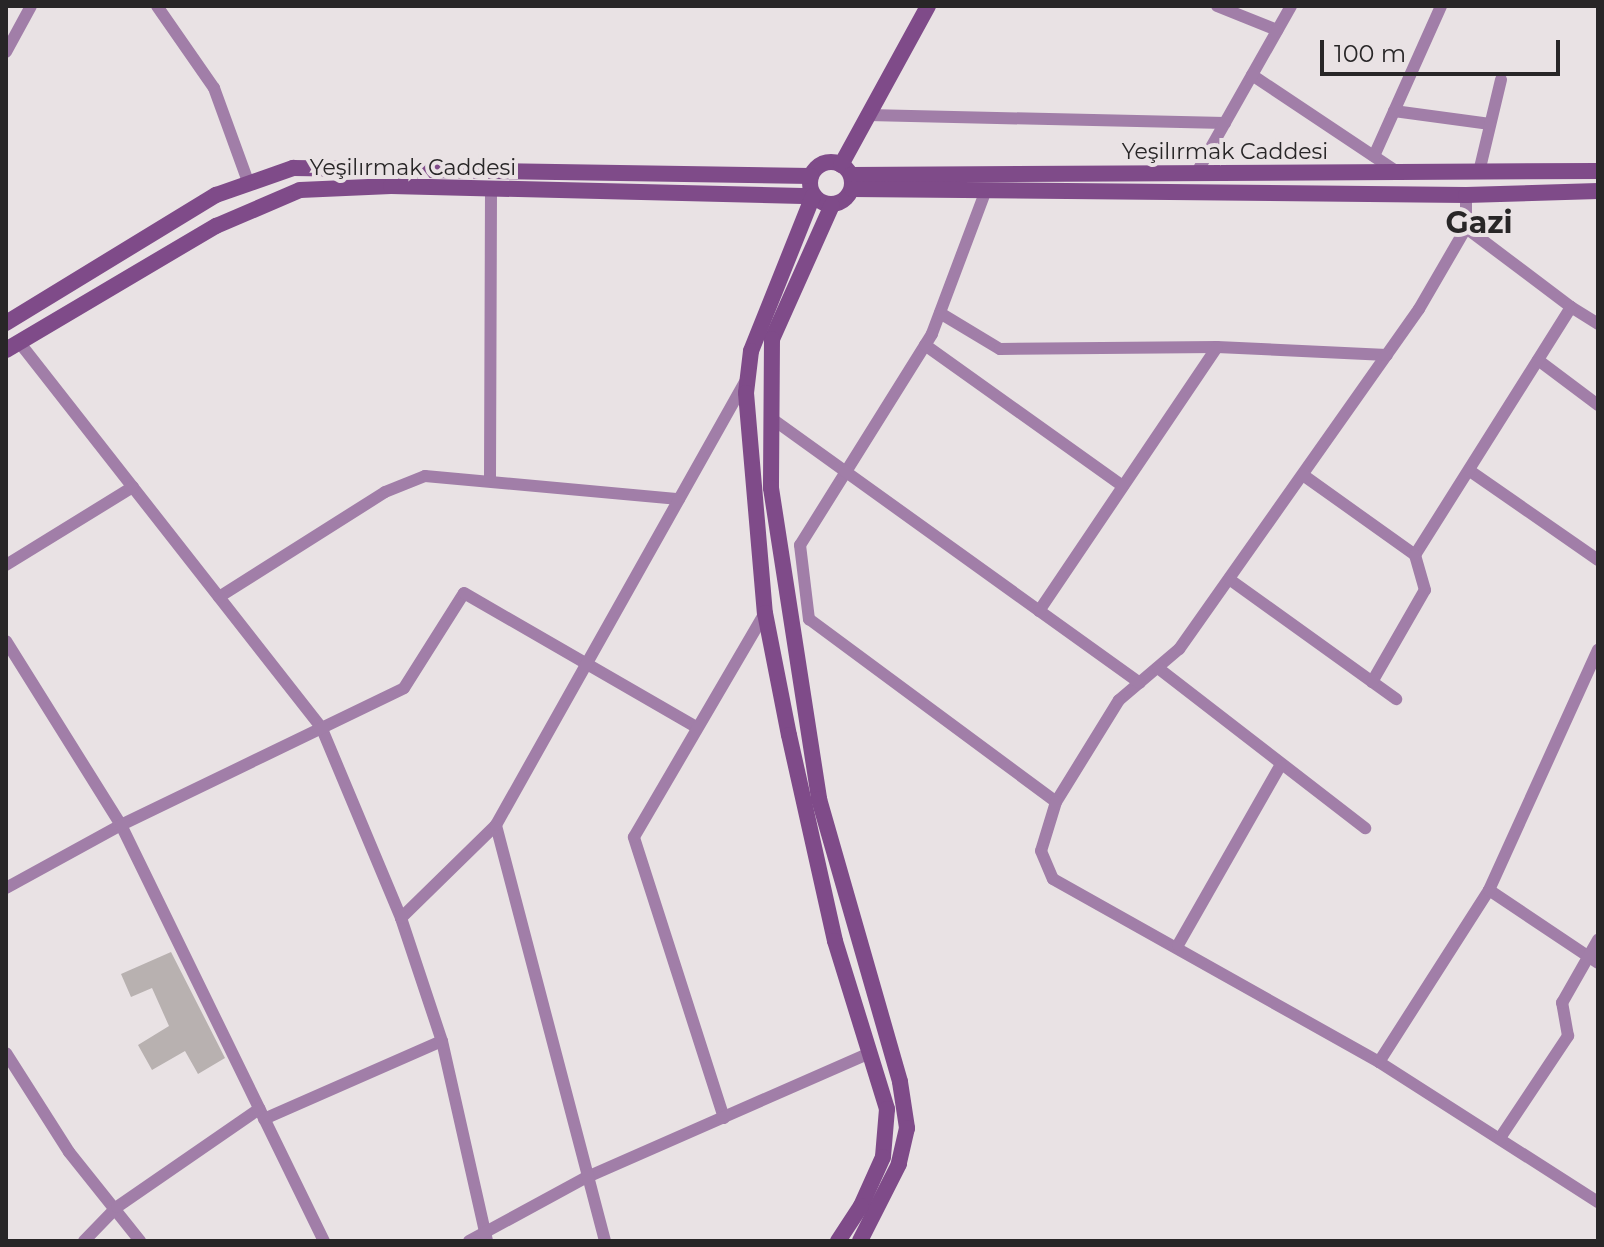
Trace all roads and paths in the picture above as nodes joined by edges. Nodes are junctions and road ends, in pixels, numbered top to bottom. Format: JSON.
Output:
{"nodes":[{"id":1,"x":31,"y":6,"type":"edge"},
{"id":2,"x":157,"y":6,"type":"edge"},
{"id":3,"x":928,"y":6,"type":"edge"},
{"id":4,"x":1217,"y":6,"type":"edge"},
{"id":5,"x":1291,"y":6,"type":"edge"},
{"id":6,"x":1441,"y":6,"type":"edge"},
{"id":7,"x":1277,"y":30,"type":"junction"},
{"id":8,"x":6,"y":52,"type":"edge"},
{"id":9,"x":1252,"y":75,"type":"junction"},
{"id":10,"x":1501,"y":80,"type":"dead end"},
{"id":11,"x":1394,"y":111,"type":"junction"},
{"id":12,"x":868,"y":115,"type":"junction"},
{"id":13,"x":1225,"y":123,"type":"junction"},
{"id":14,"x":1490,"y":124,"type":"junction"},
{"id":15,"x":1374,"y":156,"type":"junction"},
{"id":16,"x":1598,"y":171,"type":"edge"},
{"id":17,"x":1479,"y":172,"type":"junction"},
{"id":18,"x":1399,"y":173,"type":"junction"},
{"id":19,"x":1196,"y":174,"type":"junction"},
{"id":20,"x":811,"y":176,"type":"junction"},
{"id":21,"x":848,"y":176,"type":"junction"},
{"id":22,"x":249,"y":184,"type":"junction"},
{"id":23,"x":491,"y":188,"type":"junction"},
{"id":24,"x":986,"y":190,"type":"junction"},
{"id":25,"x":1598,"y":191,"type":"edge"},
{"id":26,"x":1466,"y":195,"type":"junction"},
{"id":27,"x":813,"y":196,"type":"junction"},
{"id":28,"x":832,"y":205,"type":"junction"},
{"id":29,"x":1466,"y":228,"type":"junction"},
{"id":30,"x":1571,"y":307,"type":"junction"},
{"id":31,"x":940,"y":313,"type":"junction"},
{"id":32,"x":6,"y":323,"type":"edge"},
{"id":33,"x":1598,"y":324,"type":"edge"},
{"id":34,"x":925,"y":345,"type":"junction"},
{"id":35,"x":12,"y":346,"type":"edge"},
{"id":36,"x":1217,"y":347,"type":"junction"},
{"id":37,"x":1387,"y":355,"type":"junction"},
{"id":38,"x":1538,"y":360,"type":"junction"},
{"id":39,"x":748,"y":377,"type":"junction"},
{"id":40,"x":1598,"y":405,"type":"edge"},
{"id":41,"x":771,"y":418,"type":"junction"},
{"id":42,"x":1470,"y":471,"type":"junction"},
{"id":43,"x":846,"y":472,"type":"junction"},
{"id":44,"x":1303,"y":475,"type":"junction"},
{"id":45,"x":490,"y":479,"type":"junction"},
{"id":46,"x":1123,"y":486,"type":"junction"},
{"id":47,"x":133,"y":487,"type":"junction"},
{"id":48,"x":679,"y":499,"type":"junction"},
{"id":49,"x":1415,"y":555,"type":"junction"},
{"id":50,"x":1598,"y":560,"type":"edge"},
{"id":51,"x":6,"y":565,"type":"edge"},
{"id":52,"x":1229,"y":579,"type":"junction"},
{"id":53,"x":219,"y":597,"type":"junction"},
{"id":54,"x":1039,"y":611,"type":"junction"},
{"id":55,"x":765,"y":613,"type":"junction"},
{"id":56,"x":6,"y":641,"type":"edge"},
{"id":57,"x":1598,"y":650,"type":"edge"},
{"id":58,"x":586,"y":663,"type":"junction"},
{"id":59,"x":1158,"y":668,"type":"junction"},
{"id":60,"x":1372,"y":682,"type":"junction"},
{"id":61,"x":1140,"y":683,"type":"junction"},
{"id":62,"x":1396,"y":699,"type":"dead end"},
{"id":63,"x":696,"y":727,"type":"junction"},
{"id":64,"x":322,"y":729,"type":"junction"},
{"id":65,"x":1280,"y":766,"type":"junction"},
{"id":66,"x":1056,"y":802,"type":"junction"},
{"id":67,"x":121,"y":825,"type":"junction"},
{"id":68,"x":496,"y":825,"type":"junction"},
{"id":69,"x":1365,"y":828,"type":"dead end"},
{"id":70,"x":6,"y":888,"type":"edge"},
{"id":71,"x":1489,"y":890,"type":"junction"},
{"id":72,"x":401,"y":918,"type":"junction"},
{"id":73,"x":1598,"y":940,"type":"edge"},
{"id":74,"x":1178,"y":945,"type":"dead end"},
{"id":75,"x":1594,"y":960,"type":"edge"},
{"id":76,"x":442,"y":1041,"type":"junction"},
{"id":77,"x":6,"y":1053,"type":"edge"},
{"id":78,"x":870,"y":1053,"type":"junction"},
{"id":79,"x":1379,"y":1062,"type":"junction"},
{"id":80,"x":262,"y":1114,"type":"junction"},
{"id":81,"x":724,"y":1118,"type":"junction"},
{"id":82,"x":1500,"y":1138,"type":"junction"},
{"id":83,"x":585,"y":1178,"type":"junction"},
{"id":84,"x":1598,"y":1202,"type":"edge"},
{"id":85,"x":117,"y":1207,"type":"junction"},
{"id":86,"x":486,"y":1238,"type":"edge"},
{"id":87,"x":84,"y":1241,"type":"edge"},
{"id":88,"x":140,"y":1241,"type":"edge"},
{"id":89,"x":324,"y":1241,"type":"edge"},
{"id":90,"x":469,"y":1241,"type":"edge"},
{"id":91,"x":605,"y":1241,"type":"edge"},
{"id":92,"x":838,"y":1241,"type":"edge"},
{"id":93,"x":860,"y":1241,"type":"edge"}],
"edges":[{"from":1,"to":8,"type":"street"},
{"from":2,"to":22,"type":"street"},
{"from":3,"to":12,"type":"main road"},
{"from":4,"to":7,"type":"street"},
{"from":5,"to":7,"type":"street"},
{"from":6,"to":11,"type":"street"},
{"from":7,"to":9,"type":"street"},
{"from":9,"to":13,"type":"street"},
{"from":9,"to":15,"type":"street"},
{"from":10,"to":14,"type":"street"},
{"from":11,"to":14,"type":"street"},
{"from":11,"to":15,"type":"street"},
{"from":12,"to":13,"type":"street"},
{"from":12,"to":21,"type":"main road"},
{"from":13,"to":19,"type":"street"},
{"from":14,"to":17,"type":"street"},
{"from":15,"to":18,"type":"street"},
{"from":16,"to":17,"type":"main road","name":"Yeşilırmak Caddesi"},
{"from":17,"to":18,"type":"main road","name":"Yeşilırmak Caddesi"},
{"from":18,"to":19,"type":"main road","name":"Yeşilırmak Caddesi"},
{"from":19,"to":21,"type":"main road","name":"Yeşilırmak Caddesi"},
{"from":20,"to":21,"type":"main road"},
{"from":20,"to":22,"type":"main road","name":"Yeşilırmak Caddesi"},
{"from":20,"to":27,"type":"main road"},
{"from":21,"to":24,"type":"main road","name":"Yeşilırmak Caddesi"},
{"from":21,"to":28,"type":"main road"},
{"from":22,"to":32,"type":"main road","name":"Yeşilırmak Caddesi"},
{"from":23,"to":27,"type":"main road","name":"Yeşilırmak Caddesi"},
{"from":23,"to":35,"type":"main road","name":"Yeşilırmak Caddesi"},
{"from":23,"to":45,"type":"street"},
{"from":24,"to":26,"type":"main road","name":"Yeşilırmak Caddesi"},
{"from":24,"to":31,"type":"street"},
{"from":25,"to":26,"type":"main road","name":"Yeşilırmak Caddesi"},
{"from":26,"to":29,"type":"street"},
{"from":27,"to":28,"type":"main road"},
{"from":27,"to":39,"type":"main road"},
{"from":28,"to":41,"type":"main road"},
{"from":29,"to":30,"type":"street"},
{"from":29,"to":37,"type":"street"},
{"from":30,"to":33,"type":"street"},
{"from":30,"to":38,"type":"street"},
{"from":31,"to":34,"type":"street"},
{"from":31,"to":36,"type":"street"},
{"from":34,"to":43,"type":"street"},
{"from":34,"to":46,"type":"street"},
{"from":35,"to":47,"type":"street"},
{"from":36,"to":37,"type":"street"},
{"from":36,"to":46,"type":"street"},
{"from":37,"to":44,"type":"street"},
{"from":38,"to":40,"type":"street"},
{"from":38,"to":42,"type":"street"},
{"from":39,"to":48,"type":"street"},
{"from":39,"to":55,"type":"main road"},
{"from":41,"to":43,"type":"street"},
{"from":41,"to":93,"type":"main road"},
{"from":42,"to":49,"type":"street"},
{"from":42,"to":50,"type":"street"},
{"from":43,"to":54,"type":"street"},
{"from":43,"to":66,"type":"street"},
{"from":44,"to":49,"type":"street"},
{"from":44,"to":52,"type":"street"},
{"from":45,"to":48,"type":"street"},
{"from":45,"to":53,"type":"street"},
{"from":46,"to":54,"type":"street"},
{"from":47,"to":51,"type":"street"},
{"from":47,"to":53,"type":"street"},
{"from":48,"to":58,"type":"street"},
{"from":49,"to":60,"type":"street"},
{"from":52,"to":59,"type":"street"},
{"from":52,"to":60,"type":"street"},
{"from":53,"to":64,"type":"street"},
{"from":54,"to":61,"type":"street"},
{"from":55,"to":63,"type":"street"},
{"from":55,"to":78,"type":"main road"},
{"from":56,"to":67,"type":"street"},
{"from":57,"to":71,"type":"street"},
{"from":58,"to":63,"type":"street"},
{"from":58,"to":64,"type":"street"},
{"from":58,"to":68,"type":"street"},
{"from":59,"to":61,"type":"street"},
{"from":59,"to":65,"type":"street"},
{"from":60,"to":62,"type":"street"},
{"from":61,"to":66,"type":"street"},
{"from":63,"to":81,"type":"street"},
{"from":64,"to":67,"type":"street"},
{"from":64,"to":72,"type":"street"},
{"from":65,"to":69,"type":"street"},
{"from":65,"to":74,"type":"street"},
{"from":66,"to":79,"type":"street"},
{"from":67,"to":70,"type":"street"},
{"from":67,"to":80,"type":"street"},
{"from":68,"to":72,"type":"street"},
{"from":68,"to":83,"type":"street"},
{"from":71,"to":75,"type":"street"},
{"from":71,"to":79,"type":"street"},
{"from":72,"to":76,"type":"street"},
{"from":73,"to":75,"type":"street"},
{"from":75,"to":82,"type":"street"},
{"from":76,"to":80,"type":"street"},
{"from":76,"to":86,"type":"street"},
{"from":77,"to":85,"type":"street"},
{"from":78,"to":81,"type":"street"},
{"from":78,"to":92,"type":"main road"},
{"from":79,"to":82,"type":"street"},
{"from":80,"to":85,"type":"street"},
{"from":80,"to":89,"type":"street"},
{"from":81,"to":83,"type":"street"},
{"from":82,"to":84,"type":"street"},
{"from":83,"to":86,"type":"street"},
{"from":83,"to":91,"type":"street"},
{"from":85,"to":87,"type":"street"},
{"from":85,"to":88,"type":"street"},
{"from":86,"to":90,"type":"street"}]}
